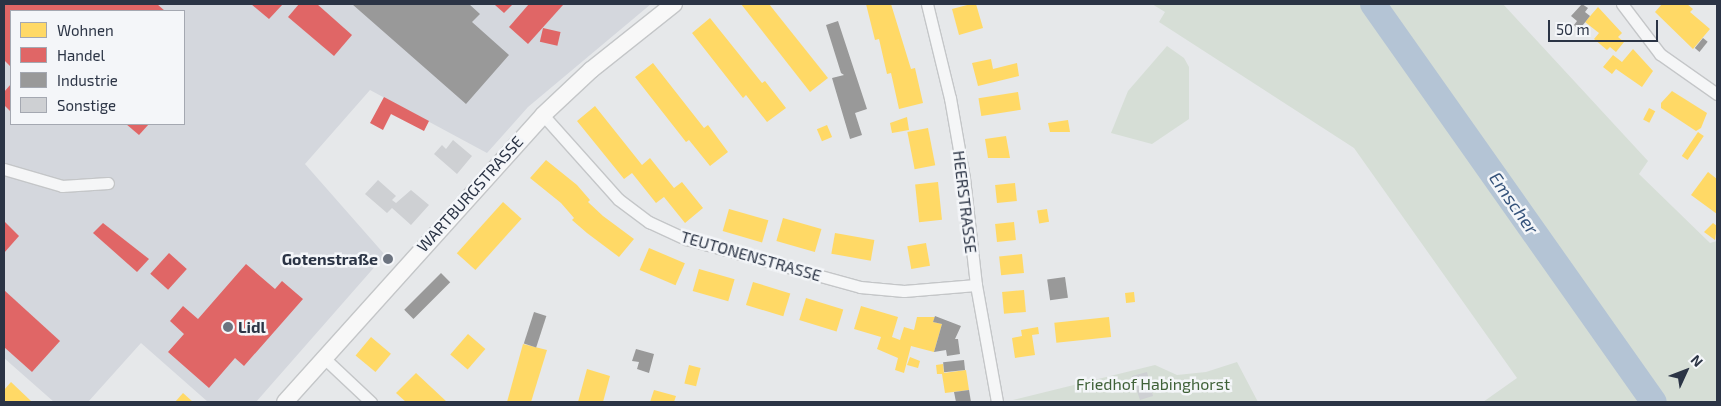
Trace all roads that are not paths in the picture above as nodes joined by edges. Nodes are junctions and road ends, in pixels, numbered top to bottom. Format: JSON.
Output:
{"nodes":[{"id":1,"x":674,"y":4,"type":"edge"},
{"id":2,"x":927,"y":4,"type":"edge"},
{"id":3,"x":1622,"y":4,"type":"edge"},
{"id":4,"x":1717,"y":94,"type":"edge"},
{"id":5,"x":543,"y":115,"type":"junction"},
{"id":6,"x":4,"y":169,"type":"edge"},
{"id":7,"x":108,"y":183,"type":"dead end"},
{"id":8,"x":976,"y":284,"type":"junction"},
{"id":9,"x":324,"y":357,"type":"junction"},
{"id":10,"x":285,"y":402,"type":"edge"},
{"id":11,"x":371,"y":402,"type":"edge"},
{"id":12,"x":997,"y":402,"type":"edge"}],
"edges":[{"from":1,"to":5,"type":"main road","name":"WARTBURGSTRASSE"},
{"from":2,"to":8,"type":"street","name":"HEERSTRASSE"},
{"from":3,"to":4,"type":"street"},
{"from":5,"to":8,"type":"street","name":"TEUTONENSTRASSE"},
{"from":5,"to":9,"type":"main road","name":"WARTBURGSTRASSE"},
{"from":6,"to":7,"type":"street"},
{"from":8,"to":12,"type":"street","name":"HEERSTRASSE"},
{"from":9,"to":10,"type":"main road","name":"WARTBURGSTRASSE"},
{"from":9,"to":11,"type":"street"}]}
